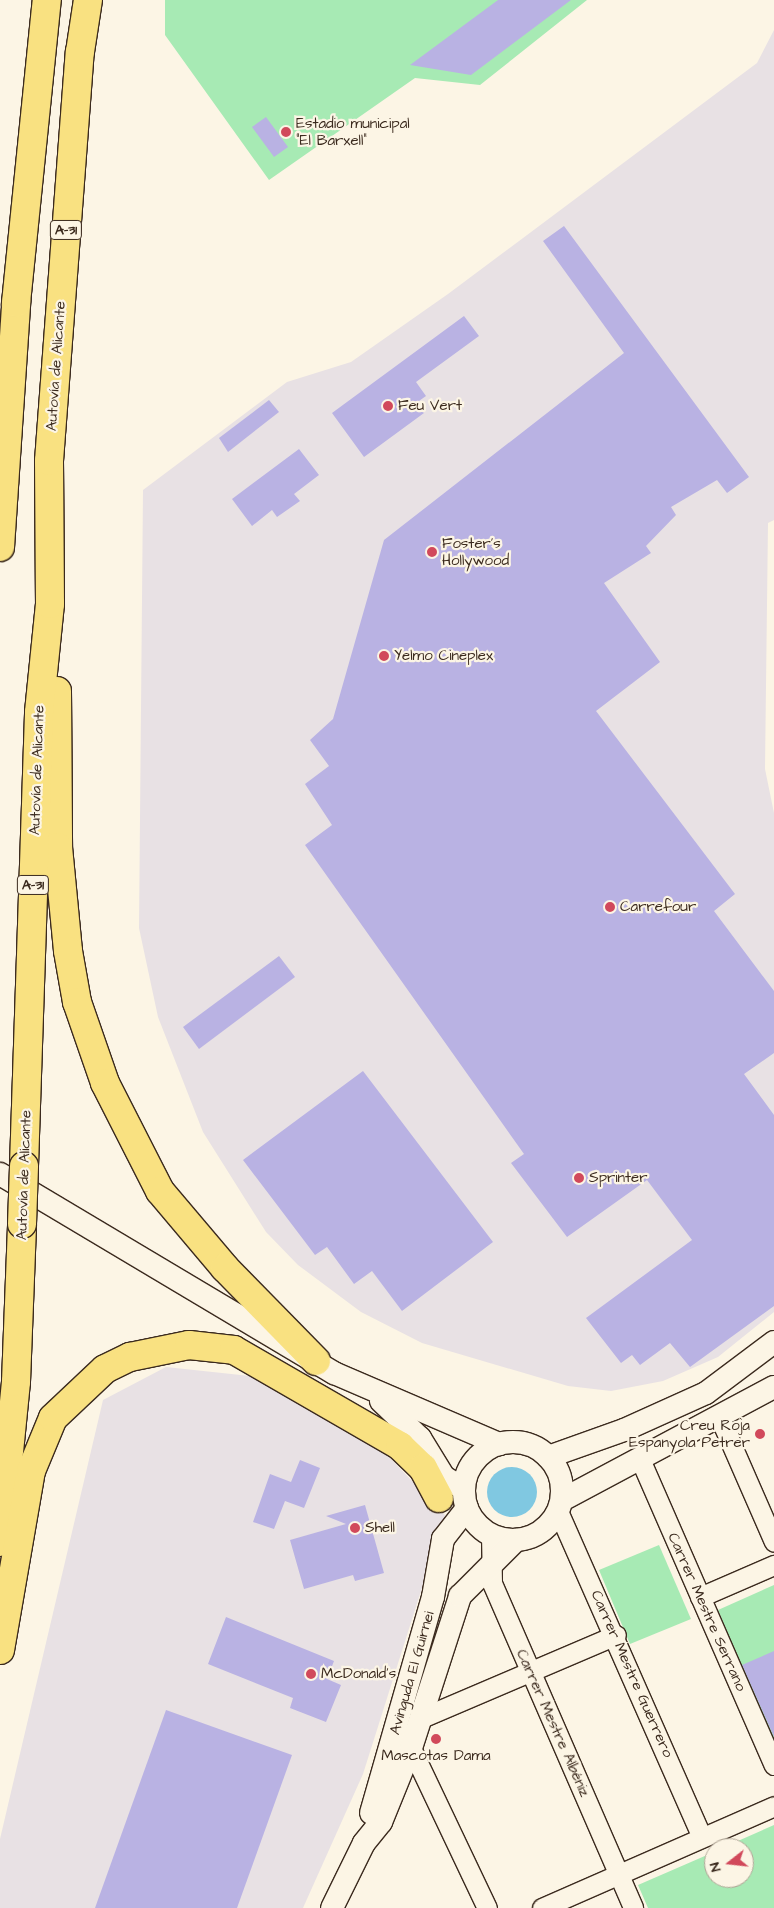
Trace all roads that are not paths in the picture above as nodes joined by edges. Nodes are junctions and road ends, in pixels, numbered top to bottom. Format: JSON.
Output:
{"nodes":[{"id":1,"x":47,"y":0,"type":"edge"},
{"id":2,"x":88,"y":0,"type":"edge"},
{"id":3,"x":0,"y":547,"type":"edge"},
{"id":4,"x":50,"y":604,"type":"junction"},
{"id":5,"x":12,"y":1170,"type":"edge"},
{"id":6,"x":774,"y":1342,"type":"edge"},
{"id":7,"x":316,"y":1361,"type":"junction"},
{"id":8,"x":774,"y":1387,"type":"edge"},
{"id":9,"x":368,"y":1391,"type":"junction"},
{"id":10,"x":719,"y":1416,"type":"junction"},
{"id":11,"x":499,"y":1444,"type":"junction"},
{"id":12,"x":548,"y":1456,"type":"junction"},
{"id":13,"x":640,"y":1459,"type":"junction"},
{"id":14,"x":459,"y":1498,"type":"junction"},
{"id":15,"x":560,"y":1505,"type":"junction"},
{"id":16,"x":491,"y":1535,"type":"junction"},
{"id":17,"x":516,"y":1540,"type":"junction"},
{"id":18,"x":0,"y":1542,"type":"edge"},
{"id":19,"x":774,"y":1542,"type":"edge"},
{"id":20,"x":774,"y":1565,"type":"edge"},
{"id":21,"x":489,"y":1567,"type":"junction"},
{"id":22,"x":700,"y":1597,"type":"junction"},
{"id":23,"x":616,"y":1635,"type":"junction"},
{"id":24,"x":0,"y":1650,"type":"edge"},
{"id":25,"x":530,"y":1671,"type":"junction"},
{"id":26,"x":419,"y":1719,"type":"junction"},
{"id":27,"x":411,"y":1748,"type":"junction"},
{"id":28,"x":774,"y":1765,"type":"edge"},
{"id":29,"x":774,"y":1806,"type":"edge"},
{"id":30,"x":702,"y":1837,"type":"junction"},
{"id":31,"x":364,"y":1843,"type":"junction"},
{"id":32,"x":619,"y":1874,"type":"junction"},
{"id":33,"x":332,"y":1908,"type":"edge"},
{"id":34,"x":487,"y":1908,"type":"edge"},
{"id":35,"x":542,"y":1908,"type":"edge"},
{"id":36,"x":633,"y":1908,"type":"edge"}],
"edges":[{"from":1,"to":3,"type":"highway"},
{"from":2,"to":4,"type":"highway","name":"Autovía de Alicante","number":"A-31"},
{"from":4,"to":5,"type":"highway","name":"Autovía de Alicante","number":"A-31"},
{"from":4,"to":7,"type":"highway"},
{"from":5,"to":7,"type":"street"},
{"from":5,"to":18,"type":"highway","name":"Autovía de Alicante","number":"A-31","bridge":true},
{"from":6,"to":12,"type":"street"},
{"from":7,"to":9,"type":"street"},
{"from":8,"to":10,"type":"street"},
{"from":9,"to":11,"type":"street"},
{"from":9,"to":14,"type":"street"},
{"from":10,"to":13,"type":"street"},
{"from":10,"to":19,"type":"street"},
{"from":11,"to":12,"type":"street"},
{"from":11,"to":14,"type":"street"},
{"from":12,"to":15,"type":"street"},
{"from":13,"to":15,"type":"street"},
{"from":13,"to":22,"type":"street","name":"Carrer Mestre Serrano"},
{"from":14,"to":16,"type":"street"},
{"from":14,"to":24,"type":"highway"},
{"from":14,"to":31,"type":"street","name":"Avinguda El Guirnei"},
{"from":15,"to":17,"type":"street"},
{"from":15,"to":23,"type":"street","name":"Carrer Mestre Guerrero"},
{"from":16,"to":17,"type":"street"},
{"from":16,"to":21,"type":"street","name":"Carrer Mestre Albéniz"},
{"from":17,"to":21,"type":"street","name":"Avinguda El Guirnei"},
{"from":20,"to":22,"type":"street"},
{"from":21,"to":25,"type":"street","name":"Carrer Mestre Albéniz"},
{"from":21,"to":26,"type":"street","name":"Avinguda El Guirnei"},
{"from":22,"to":28,"type":"street","name":"Carrer Mestre Serrano"},
{"from":23,"to":25,"type":"street"},
{"from":23,"to":30,"type":"street","name":"Carrer Mestre Guerrero"},
{"from":25,"to":26,"type":"street"},
{"from":25,"to":32,"type":"street","name":"Carrer Mestre Albéniz"},
{"from":26,"to":27,"type":"street","name":"Avinguda El Guirnei"},
{"from":27,"to":31,"type":"street","name":"Avinguda El Guirnei"},
{"from":27,"to":34,"type":"street"},
{"from":29,"to":30,"type":"street"},
{"from":30,"to":32,"type":"street"},
{"from":31,"to":33,"type":"street","name":"Avinguda El Guirnei"},
{"from":32,"to":35,"type":"street"},
{"from":32,"to":36,"type":"street","name":"Carrer Mestre Albéniz"}]}
